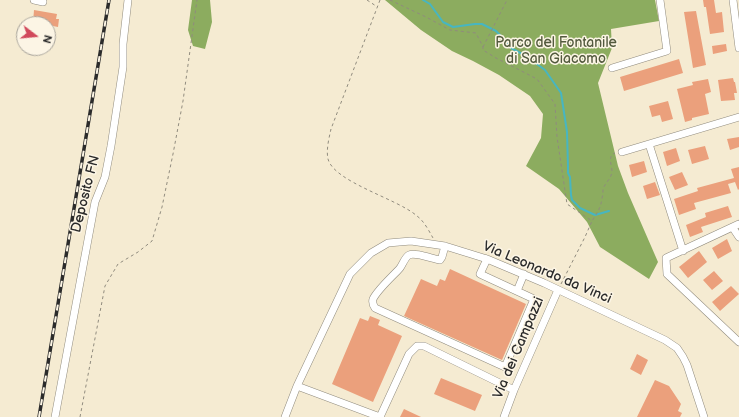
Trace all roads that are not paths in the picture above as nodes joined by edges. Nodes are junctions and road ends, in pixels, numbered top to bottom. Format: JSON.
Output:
{"nodes":[{"id":1,"x":34,"y":0,"type":"edge"},
{"id":2,"x":128,"y":0,"type":"edge"},
{"id":3,"x":660,"y":0,"type":"edge"},
{"id":4,"x":733,"y":0,"type":"edge"},
{"id":5,"x":42,"y":2,"type":"dead end"},
{"id":6,"x":739,"y":48,"type":"edge"},
{"id":7,"x":612,"y":68,"type":"dead end"},
{"id":8,"x":739,"y":117,"type":"edge"},
{"id":9,"x":649,"y":144,"type":"junction"},
{"id":10,"x":622,"y":152,"type":"road end"},
{"id":11,"x":736,"y":226,"type":"edge"},
{"id":12,"x":739,"y":237,"type":"edge"},
{"id":13,"x":441,"y":246,"type":"junction"},
{"id":14,"x":683,"y":251,"type":"junction"},
{"id":15,"x":487,"y":259,"type":"junction"},
{"id":16,"x":524,"y":274,"type":"junction"},
{"id":17,"x":558,"y":290,"type":"junction"},
{"id":18,"x":517,"y":291,"type":"junction"},
{"id":19,"x":739,"y":342,"type":"edge"},
{"id":20,"x":297,"y":386,"type":"junction"},
{"id":21,"x":514,"y":390,"type":"junction"},
{"id":22,"x":55,"y":417,"type":"edge"},
{"id":23,"x":285,"y":417,"type":"edge"},
{"id":24,"x":504,"y":417,"type":"edge"},
{"id":25,"x":704,"y":417,"type":"edge"}],
"edges":[{"from":1,"to":5,"type":"street"},
{"from":2,"to":22,"type":"street","name":"Deposito FN"},
{"from":3,"to":7,"type":"street"},
{"from":4,"to":6,"type":"street"},
{"from":8,"to":9,"type":"street"},
{"from":9,"to":10,"type":"street"},
{"from":9,"to":14,"type":"street"},
{"from":11,"to":12,"type":"street"},
{"from":11,"to":14,"type":"street"},
{"from":13,"to":15,"type":"street","name":"Via Leonardo da Vinci"},
{"from":13,"to":18,"type":"street"},
{"from":13,"to":20,"type":"street","name":"Via Leonardo da Vinci"},
{"from":14,"to":19,"type":"street"},
{"from":15,"to":16,"type":"street","name":"Via Leonardo da Vinci"},
{"from":15,"to":18,"type":"street"},
{"from":16,"to":17,"type":"street","name":"Via Leonardo da Vinci"},
{"from":16,"to":18,"type":"street"},
{"from":17,"to":21,"type":"street","name":"Via dei Campazzi"},
{"from":17,"to":25,"type":"street","name":"Via Leonardo da Vinci"},
{"from":20,"to":21,"type":"street"},
{"from":20,"to":23,"type":"street","name":"Via Leonardo da Vinci"},
{"from":21,"to":24,"type":"street","name":"Via dei Campazzi"}]}
